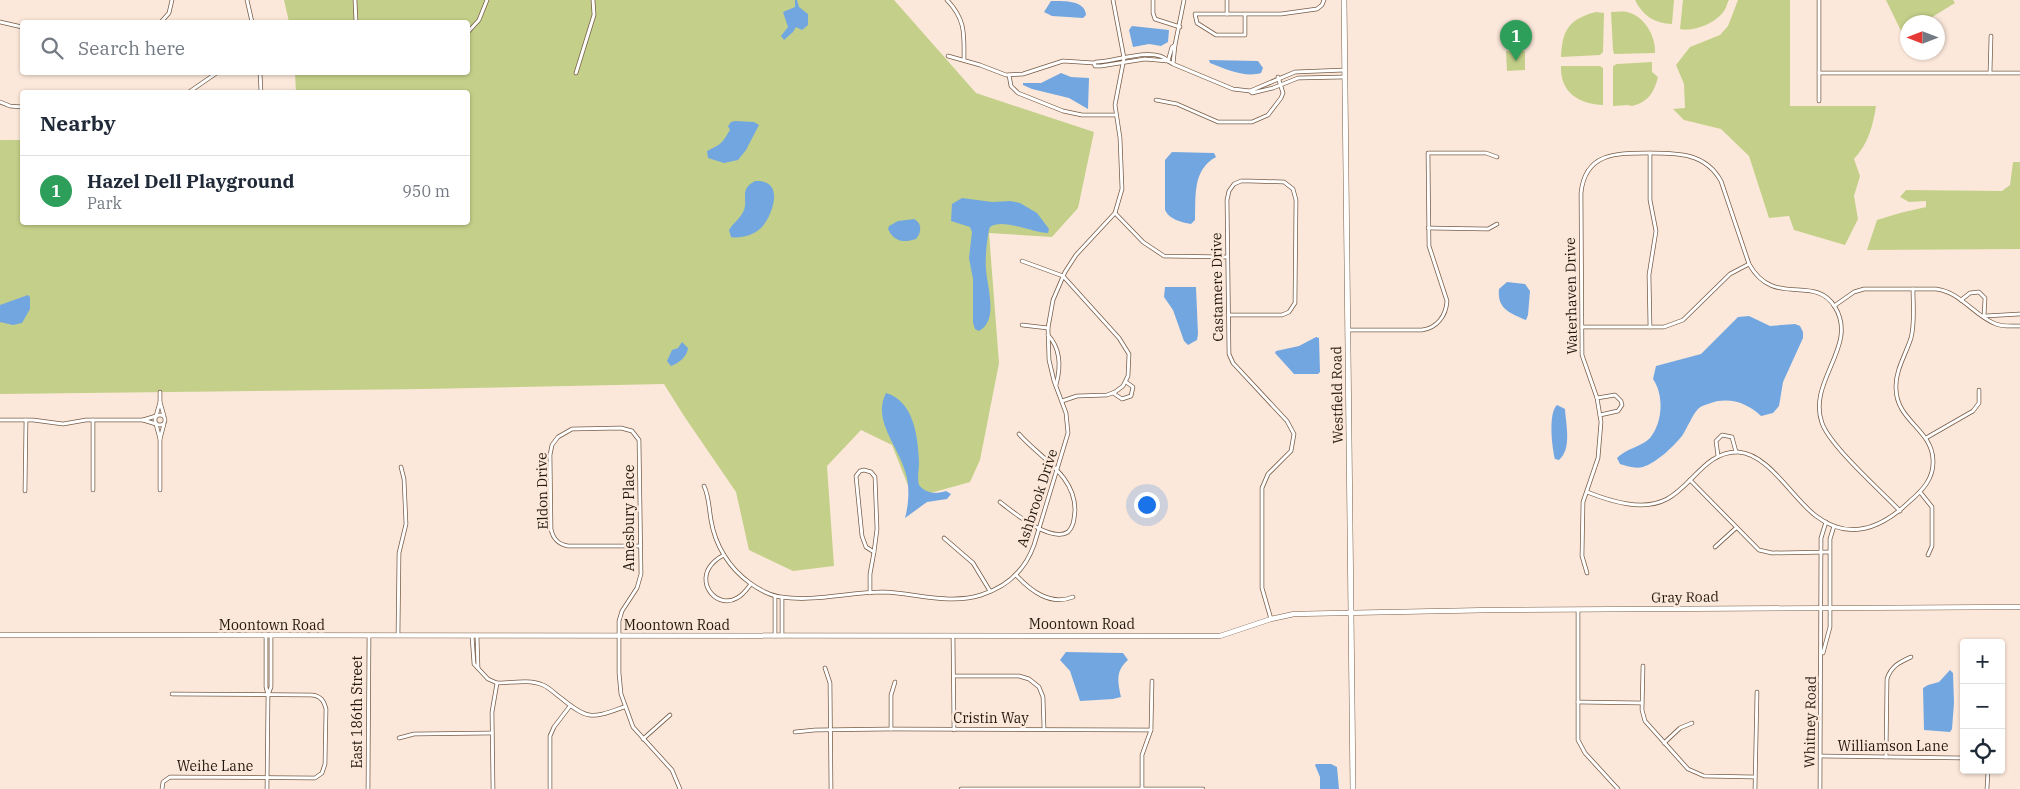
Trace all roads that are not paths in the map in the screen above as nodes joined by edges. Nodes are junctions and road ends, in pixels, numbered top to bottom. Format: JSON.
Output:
{"nodes":[{"id":1,"x":172,"y":0,"type":"edge"},
{"id":2,"x":247,"y":0,"type":"edge"},
{"id":3,"x":355,"y":0,"type":"edge"},
{"id":4,"x":487,"y":0,"type":"edge"},
{"id":5,"x":593,"y":0,"type":"edge"},
{"id":6,"x":946,"y":0,"type":"edge"},
{"id":7,"x":1113,"y":0,"type":"edge"},
{"id":8,"x":1153,"y":0,"type":"edge"},
{"id":9,"x":1184,"y":0,"type":"edge"},
{"id":10,"x":1227,"y":0,"type":"edge"},
{"id":11,"x":1324,"y":0,"type":"edge"},
{"id":12,"x":1344,"y":0,"type":"edge"},
{"id":13,"x":1819,"y":0,"type":"edge"},
{"id":14,"x":1227,"y":14,"type":"junction"},
{"id":15,"x":1245,"y":14,"type":"junction"},
{"id":16,"x":163,"y":20,"type":"edge"},
{"id":17,"x":252,"y":20,"type":"edge"},
{"id":18,"x":356,"y":20,"type":"edge"},
{"id":19,"x":0,"y":22,"type":"edge"},
{"id":20,"x":20,"y":27,"type":"edge"},
{"id":21,"x":1180,"y":27,"type":"junction"},
{"id":22,"x":470,"y":30,"type":"edge"},
{"id":23,"x":1991,"y":36,"type":"dead end"},
{"id":24,"x":1174,"y":46,"type":"junction"},
{"id":25,"x":948,"y":56,"type":"dead end"},
{"id":26,"x":1124,"y":58,"type":"junction"},
{"id":27,"x":964,"y":60,"type":"junction"},
{"id":28,"x":1168,"y":61,"type":"junction"},
{"id":29,"x":1124,"y":63,"type":"junction"},
{"id":30,"x":1094,"y":64,"type":"junction"},
{"id":31,"x":1173,"y":64,"type":"junction"},
{"id":32,"x":1345,"y":70,"type":"junction"},
{"id":33,"x":2020,"y":72,"type":"edge"},
{"id":34,"x":576,"y":73,"type":"dead end"},
{"id":35,"x":1819,"y":73,"type":"junction"},
{"id":36,"x":1990,"y":73,"type":"junction"},
{"id":37,"x":214,"y":75,"type":"edge"},
{"id":38,"x":260,"y":75,"type":"edge"},
{"id":39,"x":1009,"y":76,"type":"junction"},
{"id":40,"x":1278,"y":77,"type":"junction"},
{"id":41,"x":1345,"y":77,"type":"junction"},
{"id":42,"x":1281,"y":84,"type":"junction"},
{"id":43,"x":193,"y":90,"type":"edge"},
{"id":44,"x":261,"y":90,"type":"edge"},
{"id":45,"x":1250,"y":91,"type":"junction"},
{"id":46,"x":1156,"y":100,"type":"dead end"},
{"id":47,"x":1819,"y":101,"type":"dead end"},
{"id":48,"x":0,"y":102,"type":"edge"},
{"id":49,"x":20,"y":108,"type":"edge"},
{"id":50,"x":1116,"y":115,"type":"junction"},
{"id":51,"x":1650,"y":153,"type":"junction"},
{"id":52,"x":1497,"y":157,"type":"dead end"},
{"id":53,"x":1115,"y":213,"type":"junction"},
{"id":54,"x":1497,"y":224,"type":"dead end"},
{"id":55,"x":1428,"y":228,"type":"junction"},
{"id":56,"x":1228,"y":257,"type":"junction"},
{"id":57,"x":1022,"y":261,"type":"dead end"},
{"id":58,"x":1749,"y":264,"type":"junction"},
{"id":59,"x":1063,"y":276,"type":"junction"},
{"id":60,"x":1913,"y":289,"type":"junction"},
{"id":61,"x":1961,"y":300,"type":"junction"},
{"id":62,"x":1834,"y":306,"type":"junction"},
{"id":63,"x":2020,"y":314,"type":"edge"},
{"id":64,"x":1228,"y":315,"type":"junction"},
{"id":65,"x":1984,"y":316,"type":"junction"},
{"id":66,"x":1022,"y":325,"type":"dead end"},
{"id":67,"x":2020,"y":326,"type":"edge"},
{"id":68,"x":1650,"y":327,"type":"junction"},
{"id":69,"x":1048,"y":328,"type":"junction"},
{"id":70,"x":1582,"y":328,"type":"junction"},
{"id":71,"x":1347,"y":330,"type":"junction"},
{"id":72,"x":1048,"y":334,"type":"junction"},
{"id":73,"x":1126,"y":382,"type":"junction"},
{"id":74,"x":1056,"y":386,"type":"junction"},
{"id":75,"x":1979,"y":390,"type":"dead end"},
{"id":76,"x":160,"y":392,"type":"dead end"},
{"id":77,"x":1113,"y":394,"type":"junction"},
{"id":78,"x":1597,"y":398,"type":"junction"},
{"id":79,"x":1062,"y":401,"type":"junction"},
{"id":80,"x":160,"y":402,"type":"junction"},
{"id":81,"x":1600,"y":415,"type":"junction"},
{"id":82,"x":156,"y":416,"type":"junction"},
{"id":83,"x":164,"y":416,"type":"junction"},
{"id":84,"x":0,"y":420,"type":"edge"},
{"id":85,"x":26,"y":420,"type":"junction"},
{"id":86,"x":94,"y":420,"type":"junction"},
{"id":87,"x":143,"y":420,"type":"junction"},
{"id":88,"x":156,"y":424,"type":"junction"},
{"id":89,"x":164,"y":424,"type":"junction"},
{"id":90,"x":635,"y":434,"type":"joint"},
{"id":91,"x":1019,"y":434,"type":"dead end"},
{"id":92,"x":1926,"y":438,"type":"junction"},
{"id":93,"x":160,"y":439,"type":"junction"},
{"id":94,"x":1736,"y":452,"type":"junction"},
{"id":95,"x":1718,"y":456,"type":"junction"},
{"id":96,"x":401,"y":467,"type":"dead end"},
{"id":97,"x":1056,"y":470,"type":"junction"},
{"id":98,"x":1690,"y":480,"type":"junction"},
{"id":99,"x":704,"y":486,"type":"dead end"},
{"id":100,"x":93,"y":490,"type":"dead end"},
{"id":101,"x":160,"y":490,"type":"dead end"},
{"id":102,"x":25,"y":491,"type":"dead end"},
{"id":103,"x":1587,"y":492,"type":"junction"},
{"id":104,"x":1920,"y":492,"type":"junction"},
{"id":105,"x":1000,"y":502,"type":"dead end"},
{"id":106,"x":1900,"y":511,"type":"junction"},
{"id":107,"x":1826,"y":522,"type":"junction"},
{"id":108,"x":1834,"y":526,"type":"junction"},
{"id":109,"x":1040,"y":528,"type":"junction"},
{"id":110,"x":1736,"y":528,"type":"junction"},
{"id":111,"x":944,"y":538,"type":"dead end"},
{"id":112,"x":641,"y":546,"type":"junction"},
{"id":113,"x":1715,"y":547,"type":"dead end"},
{"id":114,"x":874,"y":552,"type":"junction"},
{"id":115,"x":1821,"y":552,"type":"junction"},
{"id":116,"x":1830,"y":552,"type":"junction"},
{"id":117,"x":724,"y":555,"type":"junction"},
{"id":118,"x":1928,"y":555,"type":"dead end"},
{"id":119,"x":1587,"y":572,"type":"dead end"},
{"id":120,"x":1016,"y":575,"type":"junction"},
{"id":121,"x":751,"y":584,"type":"junction"},
{"id":122,"x":990,"y":591,"type":"junction"},
{"id":123,"x":870,"y":593,"type":"junction"},
{"id":124,"x":775,"y":596,"type":"junction"},
{"id":125,"x":782,"y":597,"type":"junction"},
{"id":126,"x":1074,"y":597,"type":"dead end"},
{"id":127,"x":1822,"y":607,"type":"junction"},
{"id":128,"x":1830,"y":607,"type":"junction"},
{"id":129,"x":2020,"y":607,"type":"edge"},
{"id":130,"x":1578,"y":609,"type":"junction"},
{"id":131,"x":1351,"y":614,"type":"junction"},
{"id":132,"x":1271,"y":619,"type":"junction"},
{"id":133,"x":0,"y":635,"type":"edge"},
{"id":134,"x":953,"y":635,"type":"junction"},
{"id":135,"x":268,"y":636,"type":"junction"},
{"id":136,"x":369,"y":636,"type":"junction"},
{"id":137,"x":398,"y":636,"type":"junction"},
{"id":138,"x":475,"y":636,"type":"junction"},
{"id":139,"x":618,"y":636,"type":"junction"},
{"id":140,"x":775,"y":636,"type":"junction"},
{"id":141,"x":782,"y":636,"type":"junction"},
{"id":142,"x":1822,"y":656,"type":"junction"},
{"id":143,"x":1911,"y":657,"type":"dead end"},
{"id":144,"x":1642,"y":666,"type":"dead end"},
{"id":145,"x":826,"y":668,"type":"dead end"},
{"id":146,"x":954,"y":676,"type":"junction"},
{"id":147,"x":1152,"y":681,"type":"dead end"},
{"id":148,"x":895,"y":682,"type":"dead end"},
{"id":149,"x":496,"y":683,"type":"junction"},
{"id":150,"x":1757,"y":692,"type":"dead end"},
{"id":151,"x":172,"y":694,"type":"dead end"},
{"id":152,"x":268,"y":695,"type":"junction"},
{"id":153,"x":1578,"y":702,"type":"junction"},
{"id":154,"x":1642,"y":702,"type":"junction"},
{"id":155,"x":570,"y":706,"type":"junction"},
{"id":156,"x":624,"y":707,"type":"junction"},
{"id":157,"x":670,"y":715,"type":"dead end"},
{"id":158,"x":1692,"y":723,"type":"dead end"},
{"id":159,"x":891,"y":729,"type":"junction"},
{"id":160,"x":1044,"y":729,"type":"junction"},
{"id":161,"x":831,"y":730,"type":"junction"},
{"id":162,"x":954,"y":730,"type":"junction"},
{"id":163,"x":1151,"y":730,"type":"junction"},
{"id":164,"x":795,"y":732,"type":"dead end"},
{"id":165,"x":492,"y":733,"type":"junction"},
{"id":166,"x":399,"y":738,"type":"dead end"},
{"id":167,"x":643,"y":739,"type":"junction"},
{"id":168,"x":1664,"y":743,"type":"junction"},
{"id":169,"x":1821,"y":756,"type":"junction"},
{"id":170,"x":1886,"y":757,"type":"junction"},
{"id":171,"x":1960,"y":758,"type":"edge"},
{"id":172,"x":1988,"y":774,"type":"edge"},
{"id":173,"x":1756,"y":776,"type":"junction"},
{"id":174,"x":268,"y":778,"type":"junction"},
{"id":175,"x":162,"y":789,"type":"edge"},
{"id":176,"x":267,"y":789,"type":"edge"},
{"id":177,"x":368,"y":789,"type":"edge"},
{"id":178,"x":493,"y":789,"type":"edge"},
{"id":179,"x":550,"y":789,"type":"edge"},
{"id":180,"x":680,"y":789,"type":"edge"},
{"id":181,"x":831,"y":789,"type":"edge"},
{"id":182,"x":961,"y":789,"type":"edge"},
{"id":183,"x":987,"y":789,"type":"edge"},
{"id":184,"x":1142,"y":789,"type":"edge"},
{"id":185,"x":1203,"y":789,"type":"edge"},
{"id":186,"x":1353,"y":789,"type":"edge"},
{"id":187,"x":1618,"y":789,"type":"edge"},
{"id":188,"x":1755,"y":789,"type":"edge"},
{"id":189,"x":1820,"y":789,"type":"edge"},
{"id":190,"x":1987,"y":789,"type":"edge"}],
"edges":[{"from":1,"to":16,"type":"street"},
{"from":2,"to":17,"type":"street"},
{"from":3,"to":18,"type":"street"},
{"from":4,"to":22,"type":"street"},
{"from":5,"to":34,"type":"street"},
{"from":6,"to":27,"type":"street"},
{"from":7,"to":26,"type":"street","name":"Ashbrook Drive"},
{"from":8,"to":21,"type":"street"},
{"from":9,"to":21,"type":"street"},
{"from":10,"to":14,"type":"street"},
{"from":11,"to":15,"type":"street"},
{"from":12,"to":32,"type":"main road","name":"Westfield Road"},
{"from":13,"to":35,"type":"street"},
{"from":14,"to":15,"type":"street"},
{"from":14,"to":15,"type":"street"},
{"from":19,"to":20,"type":"street"},
{"from":21,"to":24,"type":"street"},
{"from":23,"to":36,"type":"street"},
{"from":24,"to":28,"type":"street"},
{"from":24,"to":31,"type":"street"},
{"from":25,"to":27,"type":"street"},
{"from":26,"to":28,"type":"street"},
{"from":26,"to":29,"type":"street","name":"Ashbrook Drive"},
{"from":26,"to":30,"type":"street"},
{"from":27,"to":39,"type":"street"},
{"from":28,"to":29,"type":"street"},
{"from":28,"to":31,"type":"street"},
{"from":29,"to":30,"type":"street"},
{"from":29,"to":50,"type":"street","name":"Ashbrook Drive"},
{"from":30,"to":39,"type":"street"},
{"from":31,"to":45,"type":"street"},
{"from":32,"to":40,"type":"street"},
{"from":32,"to":41,"type":"main road","name":"Westfield Road"},
{"from":33,"to":36,"type":"street"},
{"from":35,"to":36,"type":"street"},
{"from":35,"to":47,"type":"street"},
{"from":37,"to":43,"type":"street"},
{"from":38,"to":44,"type":"street"},
{"from":39,"to":50,"type":"street"},
{"from":40,"to":42,"type":"street"},
{"from":40,"to":45,"type":"street"},
{"from":41,"to":42,"type":"street"},
{"from":41,"to":71,"type":"main road","name":"Westfield Road"},
{"from":42,"to":45,"type":"street"},
{"from":42,"to":46,"type":"street"},
{"from":48,"to":49,"type":"street"},
{"from":50,"to":53,"type":"street","name":"Ashbrook Drive"},
{"from":51,"to":58,"type":"street"},
{"from":51,"to":68,"type":"street"},
{"from":51,"to":70,"type":"street","name":"Waterhaven Drive"},
{"from":52,"to":55,"type":"street"},
{"from":53,"to":56,"type":"street"},
{"from":53,"to":59,"type":"street","name":"Ashbrook Drive"},
{"from":54,"to":55,"type":"street"},
{"from":55,"to":71,"type":"street"},
{"from":56,"to":64,"type":"street","name":"Castamere Drive"},
{"from":56,"to":64,"type":"street","name":"Castamere Drive"},
{"from":57,"to":59,"type":"street"},
{"from":58,"to":62,"type":"street"},
{"from":58,"to":68,"type":"street"},
{"from":59,"to":69,"type":"street","name":"Ashbrook Drive"},
{"from":59,"to":73,"type":"street"},
{"from":60,"to":61,"type":"street"},
{"from":60,"to":62,"type":"street"},
{"from":60,"to":92,"type":"street"},
{"from":61,"to":65,"type":"street"},
{"from":61,"to":65,"type":"street"},
{"from":62,"to":106,"type":"street"},
{"from":63,"to":65,"type":"street"},
{"from":64,"to":132,"type":"street","name":"Castamere Drive"},
{"from":65,"to":67,"type":"street"},
{"from":66,"to":69,"type":"street"},
{"from":68,"to":70,"type":"street"},
{"from":69,"to":72,"type":"street","name":"Ashbrook Drive"},
{"from":70,"to":78,"type":"street","name":"Waterhaven Drive"},
{"from":71,"to":131,"type":"main road","name":"Westfield Road"},
{"from":72,"to":74,"type":"street","name":"Ashbrook Drive"},
{"from":72,"to":74,"type":"street"},
{"from":73,"to":77,"type":"street"},
{"from":73,"to":77,"type":"street"},
{"from":74,"to":79,"type":"street","name":"Ashbrook Drive"},
{"from":75,"to":92,"type":"street"},
{"from":76,"to":80,"type":"street"},
{"from":77,"to":79,"type":"street"},
{"from":78,"to":81,"type":"street","name":"Waterhaven Drive"},
{"from":78,"to":81,"type":"street"},
{"from":79,"to":97,"type":"street","name":"Ashbrook Drive"},
{"from":80,"to":82,"type":"street"},
{"from":80,"to":83,"type":"street"},
{"from":81,"to":103,"type":"street","name":"Waterhaven Drive"},
{"from":82,"to":83,"type":"street"},
{"from":82,"to":87,"type":"street"},
{"from":82,"to":88,"type":"street"},
{"from":83,"to":89,"type":"street"},
{"from":84,"to":85,"type":"street"},
{"from":85,"to":86,"type":"street"},
{"from":85,"to":102,"type":"street"},
{"from":86,"to":87,"type":"street"},
{"from":86,"to":100,"type":"street"},
{"from":87,"to":88,"type":"street"},
{"from":88,"to":89,"type":"street"},
{"from":88,"to":93,"type":"street"},
{"from":89,"to":93,"type":"street"},
{"from":90,"to":112,"type":"street","name":"Amesbury Place"},
{"from":90,"to":112,"type":"street","name":"Eldon Drive"},
{"from":91,"to":97,"type":"street"},
{"from":92,"to":104,"type":"street"},
{"from":93,"to":101,"type":"street"},
{"from":94,"to":95,"type":"street"},
{"from":94,"to":95,"type":"street"},
{"from":94,"to":107,"type":"street"},
{"from":95,"to":98,"type":"street"},
{"from":96,"to":137,"type":"street"},
{"from":97,"to":109,"type":"street","name":"Ashbrook Drive"},
{"from":97,"to":109,"type":"street"},
{"from":98,"to":103,"type":"street"},
{"from":98,"to":110,"type":"street"},
{"from":99,"to":117,"type":"street","name":"Ashbrook Drive"},
{"from":103,"to":119,"type":"street","name":"Waterhaven Drive"},
{"from":104,"to":106,"type":"street"},
{"from":104,"to":118,"type":"street"},
{"from":105,"to":109,"type":"street"},
{"from":106,"to":108,"type":"street"},
{"from":107,"to":108,"type":"street"},
{"from":107,"to":115,"type":"street","name":"Whitney Road"},
{"from":108,"to":116,"type":"street","name":"Whitney Road"},
{"from":109,"to":120,"type":"street","name":"Ashbrook Drive"},
{"from":110,"to":113,"type":"street"},
{"from":110,"to":115,"type":"street"},
{"from":111,"to":122,"type":"street"},
{"from":112,"to":139,"type":"street","name":"Amesbury Place"},
{"from":114,"to":114,"type":"street"},
{"from":114,"to":123,"type":"street"},
{"from":115,"to":116,"type":"street"},
{"from":115,"to":127,"type":"street","name":"Whitney Road"},
{"from":116,"to":128,"type":"street","name":"Whitney Road"},
{"from":117,"to":121,"type":"street","name":"Ashbrook Drive"},
{"from":117,"to":121,"type":"street"},
{"from":120,"to":122,"type":"street","name":"Ashbrook Drive"},
{"from":120,"to":126,"type":"street"},
{"from":121,"to":124,"type":"street","name":"Ashbrook Drive"},
{"from":122,"to":123,"type":"street","name":"Ashbrook Drive"},
{"from":123,"to":125,"type":"street","name":"Ashbrook Drive"},
{"from":124,"to":125,"type":"street","name":"Ashbrook Drive"},
{"from":124,"to":140,"type":"street"},
{"from":125,"to":141,"type":"street"},
{"from":127,"to":128,"type":"street","name":"Gray Road"},
{"from":127,"to":130,"type":"street","name":"Gray Road"},
{"from":127,"to":142,"type":"street","name":"Whitney Road"},
{"from":128,"to":129,"type":"street","name":"Gray Road"},
{"from":128,"to":142,"type":"street","name":"Whitney Road"},
{"from":130,"to":131,"type":"street","name":"Gray Road"},
{"from":130,"to":153,"type":"street"},
{"from":131,"to":132,"type":"street","name":"Moontown Road"},
{"from":131,"to":186,"type":"main road","name":"Westfield Road"},
{"from":132,"to":134,"type":"street","name":"Moontown Road"},
{"from":133,"to":135,"type":"street","name":"Moontown Road"},
{"from":134,"to":141,"type":"street","name":"Moontown Road"},
{"from":134,"to":146,"type":"street"},
{"from":135,"to":136,"type":"street","name":"Moontown Road"},
{"from":135,"to":152,"type":"street"},
{"from":136,"to":137,"type":"street","name":"Moontown Road"},
{"from":136,"to":177,"type":"street","name":"East 186th Street"},
{"from":137,"to":138,"type":"street","name":"Moontown Road"},
{"from":138,"to":139,"type":"street","name":"Moontown Road"},
{"from":138,"to":149,"type":"street"},
{"from":139,"to":140,"type":"street","name":"Moontown Road"},
{"from":139,"to":156,"type":"street","name":"Amesbury Place"},
{"from":140,"to":141,"type":"street","name":"Moontown Road"},
{"from":142,"to":169,"type":"street","name":"Whitney Road"},
{"from":143,"to":170,"type":"street"},
{"from":144,"to":154,"type":"street"},
{"from":145,"to":161,"type":"street"},
{"from":146,"to":160,"type":"street"},
{"from":146,"to":162,"type":"street"},
{"from":147,"to":163,"type":"street"},
{"from":148,"to":159,"type":"street"},
{"from":149,"to":155,"type":"street"},
{"from":149,"to":165,"type":"street"},
{"from":150,"to":173,"type":"street"},
{"from":151,"to":152,"type":"street"},
{"from":152,"to":174,"type":"street"},
{"from":152,"to":174,"type":"street","name":"Weihe Lane"},
{"from":153,"to":154,"type":"street"},
{"from":153,"to":187,"type":"street"},
{"from":154,"to":168,"type":"street"},
{"from":155,"to":156,"type":"street"},
{"from":155,"to":179,"type":"street"},
{"from":156,"to":167,"type":"street","name":"Amesbury Place"},
{"from":157,"to":167,"type":"street"},
{"from":158,"to":168,"type":"street"},
{"from":159,"to":161,"type":"street","name":"Cristin Way"},
{"from":159,"to":162,"type":"street","name":"Cristin Way"},
{"from":160,"to":162,"type":"street","name":"Cristin Way"},
{"from":160,"to":163,"type":"street","name":"Cristin Way"},
{"from":161,"to":164,"type":"street","name":"Cristin Way"},
{"from":161,"to":181,"type":"street"},
{"from":163,"to":184,"type":"street"},
{"from":165,"to":166,"type":"street"},
{"from":165,"to":178,"type":"street"},
{"from":167,"to":180,"type":"street","name":"Amesbury Place"},
{"from":168,"to":173,"type":"street"},
{"from":169,"to":170,"type":"street","name":"Williamson Lane"},
{"from":169,"to":189,"type":"street","name":"Whitney Road"},
{"from":170,"to":171,"type":"street","name":"Williamson Lane"},
{"from":172,"to":190,"type":"street"},
{"from":173,"to":188,"type":"street"},
{"from":174,"to":175,"type":"street","name":"Weihe Lane"},
{"from":174,"to":176,"type":"street"},
{"from":182,"to":183,"type":"street"},
{"from":183,"to":184,"type":"street"},
{"from":184,"to":185,"type":"street"}]}
